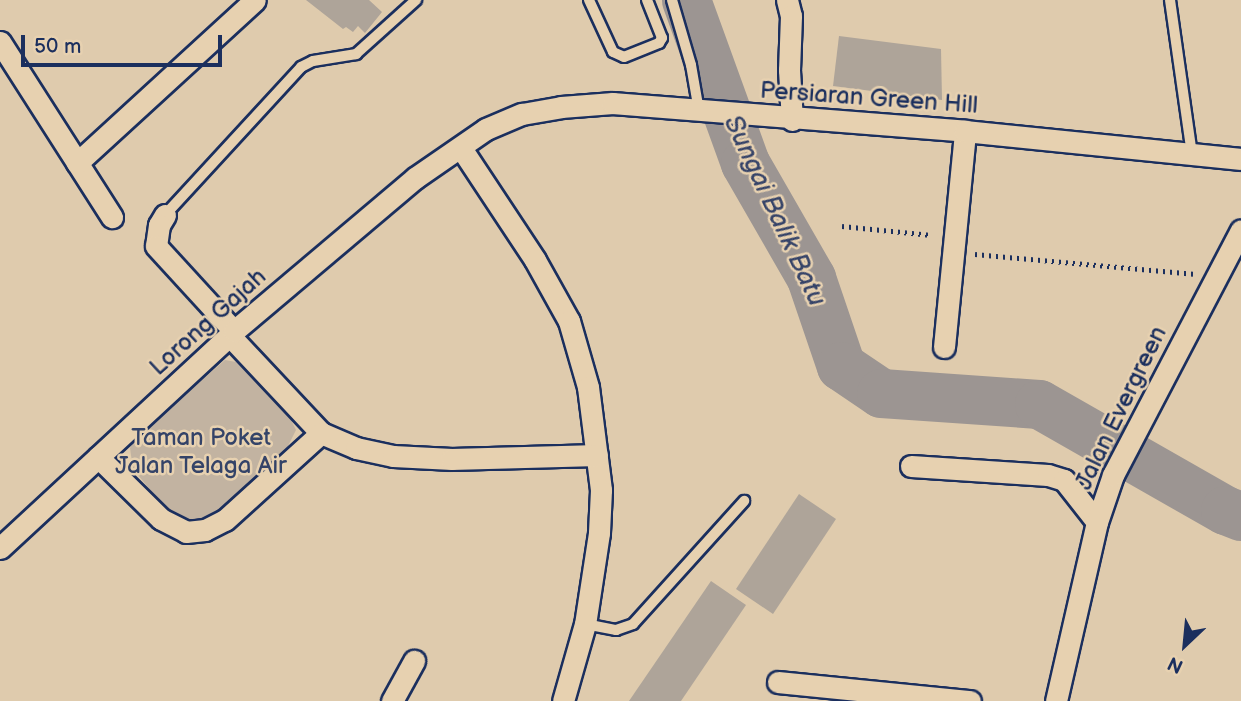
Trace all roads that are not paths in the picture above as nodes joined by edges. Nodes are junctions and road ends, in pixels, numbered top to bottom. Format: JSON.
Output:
{"nodes":[{"id":1,"x":255,"y":0,"type":"edge"},
{"id":2,"x":415,"y":0,"type":"edge"},
{"id":3,"x":589,"y":0,"type":"edge"},
{"id":4,"x":648,"y":0,"type":"edge"},
{"id":5,"x":672,"y":0,"type":"edge"},
{"id":6,"x":787,"y":0,"type":"edge"},
{"id":7,"x":1170,"y":0,"type":"edge"},
{"id":8,"x":0,"y":42,"type":"edge"},
{"id":9,"x":708,"y":111,"type":"junction"},
{"id":10,"x":792,"y":120,"type":"junction"},
{"id":11,"x":965,"y":131,"type":"junction"},
{"id":12,"x":461,"y":148,"type":"junction"},
{"id":13,"x":1192,"y":155,"type":"junction"},
{"id":14,"x":1241,"y":159,"type":"edge"},
{"id":15,"x":77,"y":163,"type":"junction"},
{"id":16,"x":164,"y":215,"type":"joint"},
{"id":17,"x":112,"y":217,"type":"dead end"},
{"id":18,"x":1241,"y":230,"type":"edge"},
{"id":19,"x":232,"y":333,"type":"junction"},
{"id":20,"x":944,"y":348,"type":"dead end"},
{"id":21,"x":321,"y":433,"type":"junction"},
{"id":22,"x":597,"y":455,"type":"junction"},
{"id":23,"x":98,"y":457,"type":"junction"},
{"id":24,"x":911,"y":466,"type":"dead end"},
{"id":25,"x":744,"y":501,"type":"dead end"},
{"id":26,"x":1097,"y":522,"type":"junction"},
{"id":27,"x":0,"y":548,"type":"edge"},
{"id":28,"x":584,"y":624,"type":"junction"},
{"id":29,"x":414,"y":661,"type":"dead end"},
{"id":30,"x":778,"y":682,"type":"dead end"},
{"id":31,"x":392,"y":701,"type":"edge"},
{"id":32,"x":563,"y":701,"type":"edge"},
{"id":33,"x":970,"y":701,"type":"edge"},
{"id":34,"x":1056,"y":701,"type":"edge"}],
"edges":[{"from":1,"to":15,"type":"street"},
{"from":2,"to":16,"type":"lane"},
{"from":3,"to":4,"type":"lane"},
{"from":5,"to":9,"type":"lane"},
{"from":6,"to":10,"type":"street"},
{"from":7,"to":13,"type":"lane"},
{"from":8,"to":15,"type":"street"},
{"from":9,"to":10,"type":"street","name":"Persiaran Green Hill"},
{"from":9,"to":12,"type":"street","name":"Persiaran Green Hill"},
{"from":10,"to":11,"type":"street","name":"Persiaran Green Hill"},
{"from":11,"to":13,"type":"street","name":"Persiaran Green Hill"},
{"from":11,"to":20,"type":"street"},
{"from":12,"to":19,"type":"street","name":"Lorong Gajah"},
{"from":12,"to":22,"type":"street"},
{"from":13,"to":14,"type":"street","name":"Persiaran Green Hill"},
{"from":15,"to":17,"type":"street"},
{"from":16,"to":19,"type":"street"},
{"from":18,"to":26,"type":"street","name":"Jalan Evergreen"},
{"from":19,"to":21,"type":"street"},
{"from":19,"to":23,"type":"street","name":"Lorong Gajah"},
{"from":21,"to":22,"type":"street"},
{"from":21,"to":23,"type":"street"},
{"from":22,"to":28,"type":"street"},
{"from":23,"to":27,"type":"street","name":"Lorong Gajah"},
{"from":24,"to":26,"type":"street"},
{"from":25,"to":28,"type":"lane"},
{"from":26,"to":34,"type":"street","name":"Jalan Evergreen"},
{"from":28,"to":32,"type":"street"},
{"from":29,"to":31,"type":"street"},
{"from":30,"to":33,"type":"street"}]}
